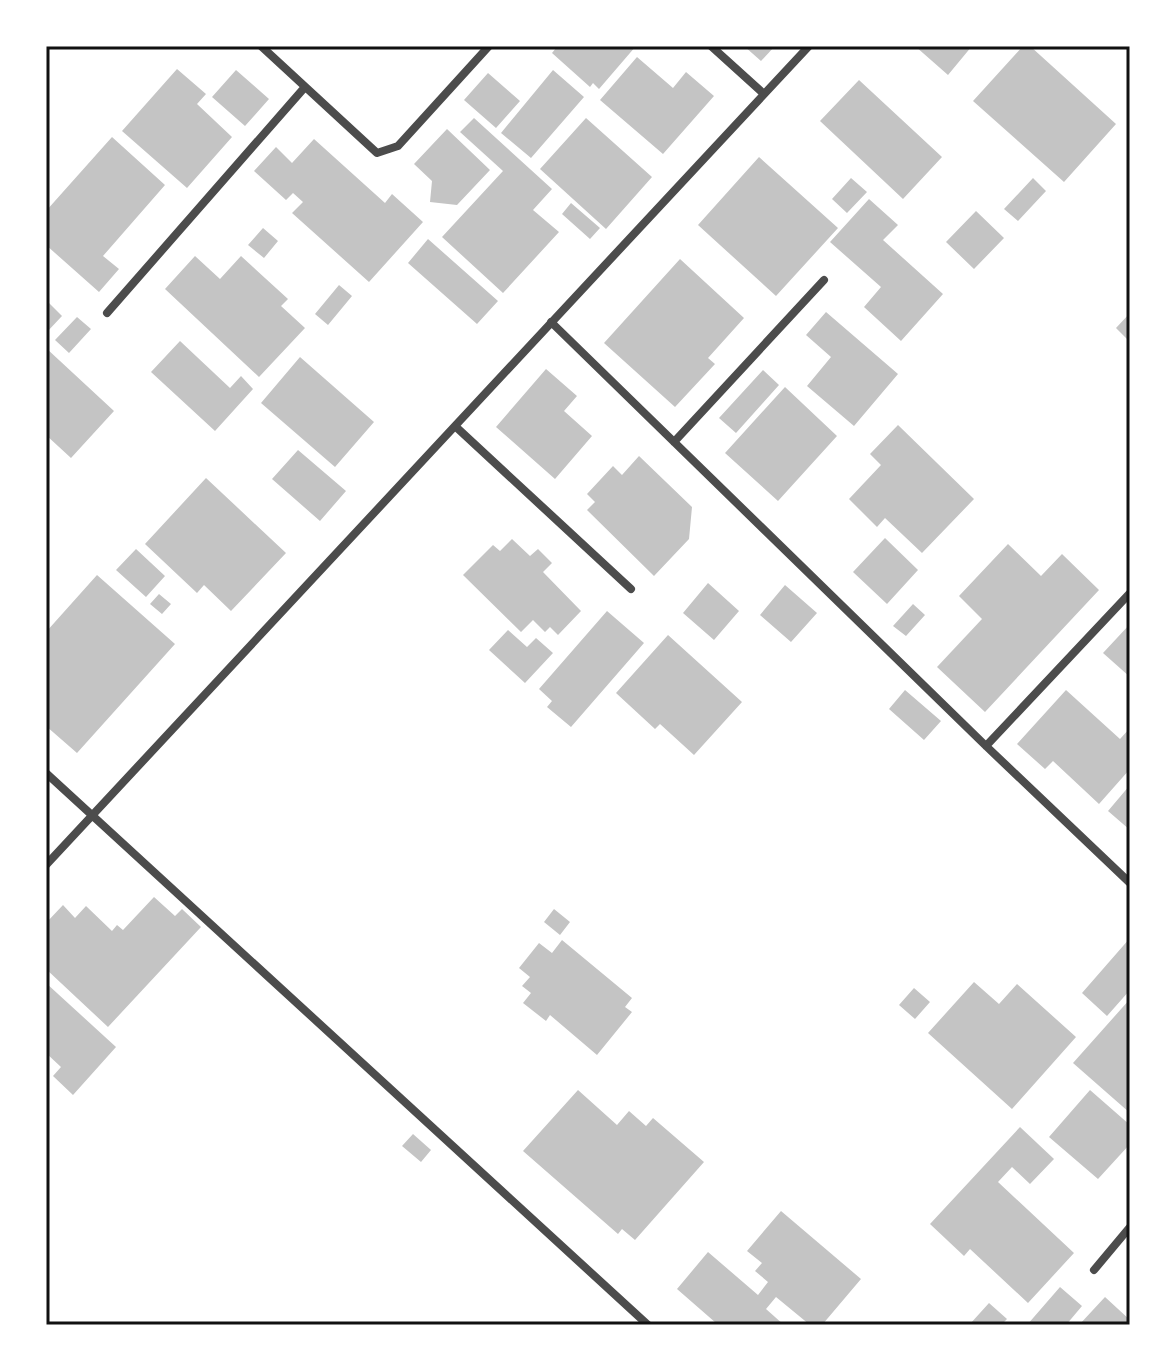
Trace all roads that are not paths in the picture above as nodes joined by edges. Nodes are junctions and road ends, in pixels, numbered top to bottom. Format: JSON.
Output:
{"nodes":[{"id":1,"x":261,"y":46,"type":"edge"},
{"id":2,"x":711,"y":46,"type":"edge"},
{"id":3,"x":809,"y":46,"type":"edge"},
{"id":4,"x":483,"y":48,"type":"edge"},
{"id":5,"x":305,"y":87,"type":"junction"},
{"id":6,"x":764,"y":94,"type":"junction"},
{"id":7,"x":824,"y":280,"type":"dead end"},
{"id":8,"x":107,"y":313,"type":"dead end"},
{"id":9,"x":551,"y":322,"type":"junction"},
{"id":10,"x":455,"y":426,"type":"junction"},
{"id":11,"x":674,"y":442,"type":"junction"},
{"id":12,"x":631,"y":589,"type":"dead end"},
{"id":13,"x":1130,"y":593,"type":"edge"},
{"id":14,"x":986,"y":746,"type":"junction"},
{"id":15,"x":46,"y":773,"type":"edge"},
{"id":16,"x":92,"y":815,"type":"junction"},
{"id":17,"x":46,"y":865,"type":"edge"},
{"id":18,"x":1130,"y":883,"type":"edge"},
{"id":19,"x":1130,"y":1227,"type":"edge"},
{"id":20,"x":1094,"y":1270,"type":"dead end"},
{"id":21,"x":648,"y":1325,"type":"edge"}],
"edges":[{"from":1,"to":5,"type":"street"},
{"from":2,"to":6,"type":"street"},
{"from":3,"to":6,"type":"street"},
{"from":4,"to":5,"type":"street"},
{"from":5,"to":8,"type":"street"},
{"from":6,"to":9,"type":"street"},
{"from":7,"to":11,"type":"street"},
{"from":9,"to":10,"type":"street"},
{"from":9,"to":11,"type":"street"},
{"from":10,"to":12,"type":"street"},
{"from":10,"to":16,"type":"street"},
{"from":11,"to":14,"type":"street"},
{"from":13,"to":14,"type":"street"},
{"from":14,"to":18,"type":"street"},
{"from":15,"to":16,"type":"street"},
{"from":16,"to":17,"type":"street"},
{"from":16,"to":21,"type":"street"},
{"from":19,"to":20,"type":"street"}]}
